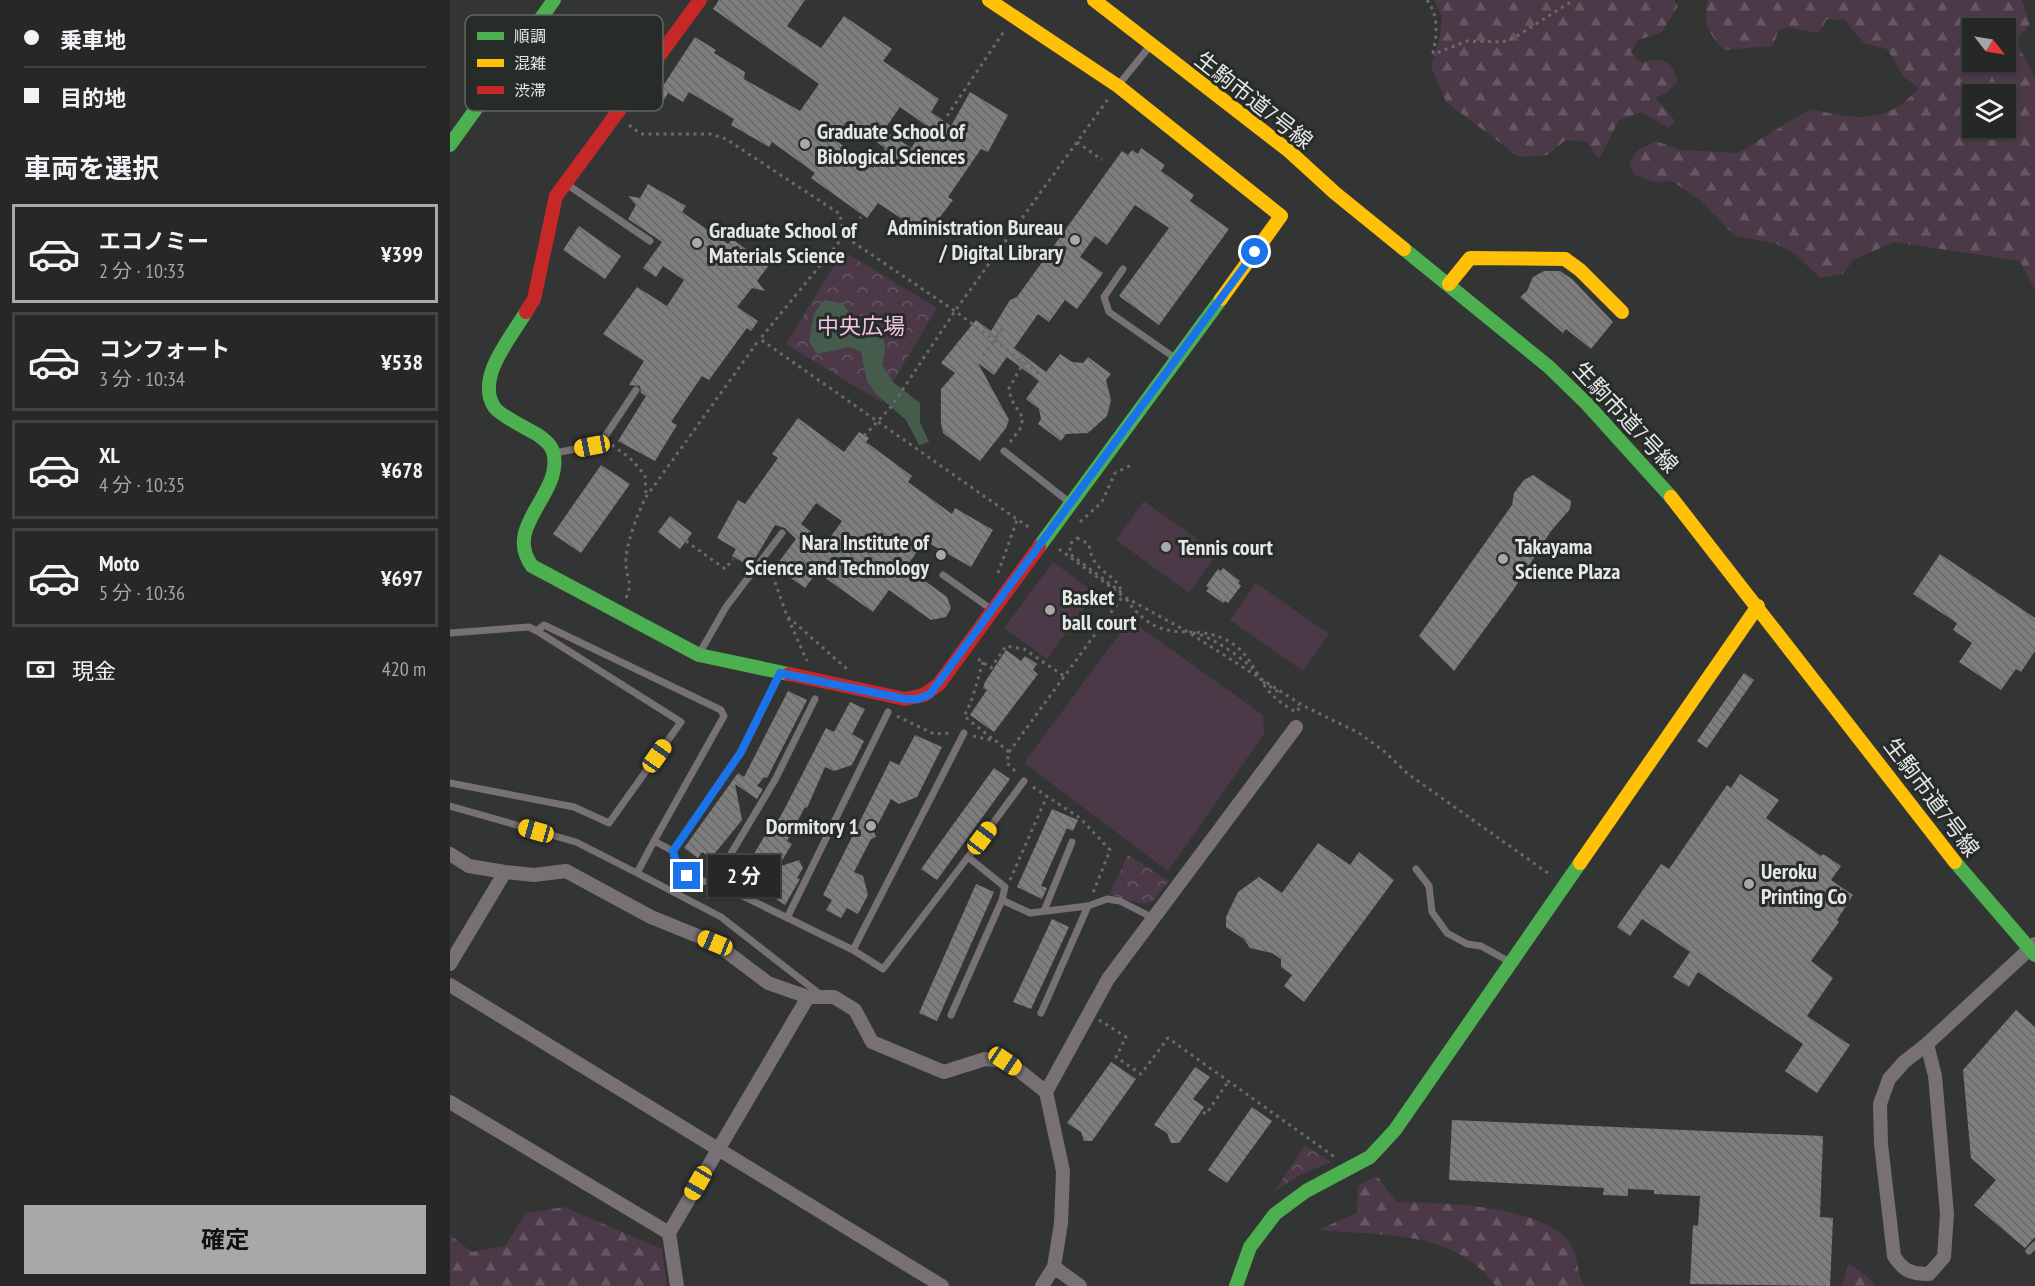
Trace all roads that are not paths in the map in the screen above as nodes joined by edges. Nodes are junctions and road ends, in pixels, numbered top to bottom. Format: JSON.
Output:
{"nodes":[{"id":1,"x":554,"y":0,"type":"edge"},
{"id":2,"x":700,"y":0,"type":"edge"},
{"id":3,"x":988,"y":0,"type":"edge"},
{"id":4,"x":1094,"y":0,"type":"edge"},
{"id":5,"x":543,"y":15,"type":"edge"},
{"id":6,"x":1150,"y":46,"type":"junction"},
{"id":7,"x":663,"y":51,"type":"edge"},
{"id":8,"x":1118,"y":86,"type":"junction"},
{"id":9,"x":474,"y":111,"type":"edge"},
{"id":10,"x":619,"y":111,"type":"edge"},
{"id":11,"x":450,"y":145,"type":"edge"},
{"id":12,"x":565,"y":183,"type":"junction"},
{"id":13,"x":650,"y":241,"type":"dead end"},
{"id":14,"x":1123,"y":269,"type":"dead end"},
{"id":15,"x":1449,"y":284,"type":"junction"},
{"id":16,"x":1622,"y":312,"type":"dead end"},
{"id":17,"x":1177,"y":360,"type":"junction"},
{"id":18,"x":636,"y":390,"type":"dead end"},
{"id":19,"x":1004,"y":451,"type":"road end"},
{"id":20,"x":554,"y":453,"type":"junction"},
{"id":21,"x":1071,"y":503,"type":"junction"},
{"id":22,"x":782,"y":533,"type":"dead end"},
{"id":23,"x":943,"y":575,"type":"dead end"},
{"id":24,"x":1758,"y":606,"type":"junction"},
{"id":25,"x":993,"y":611,"type":"junction"},
{"id":26,"x":537,"y":631,"type":"junction"},
{"id":27,"x":450,"y":633,"type":"edge"},
{"id":28,"x":699,"y":655,"type":"junction"},
{"id":29,"x":780,"y":673,"type":"junction"},
{"id":30,"x":815,"y":699,"type":"dead end"},
{"id":31,"x":888,"y":712,"type":"dead end"},
{"id":32,"x":1296,"y":727,"type":"dead end"},
{"id":33,"x":964,"y":733,"type":"dead end"},
{"id":34,"x":1024,"y":781,"type":"dead end"},
{"id":35,"x":450,"y":783,"type":"edge"},
{"id":36,"x":450,"y":806,"type":"edge"},
{"id":37,"x":654,"y":841,"type":"junction"},
{"id":38,"x":1072,"y":842,"type":"dead end"},
{"id":39,"x":673,"y":851,"type":"junction"},
{"id":40,"x":450,"y":854,"type":"edge"},
{"id":41,"x":968,"y":857,"type":"junction"},
{"id":42,"x":1416,"y":868,"type":"dead end"},
{"id":43,"x":505,"y":872,"type":"junction"},
{"id":44,"x":637,"y":873,"type":"junction"},
{"id":45,"x":714,"y":882,"type":"junction"},
{"id":46,"x":1002,"y":900,"type":"junction"},
{"id":47,"x":1088,"y":906,"type":"junction"},
{"id":48,"x":1044,"y":911,"type":"junction"},
{"id":49,"x":787,"y":918,"type":"junction"},
{"id":50,"x":1154,"y":918,"type":"junction"},
{"id":51,"x":2034,"y":949,"type":"edge"},
{"id":52,"x":853,"y":950,"type":"junction"},
{"id":53,"x":1510,"y":962,"type":"junction"},
{"id":54,"x":450,"y":964,"type":"edge"},
{"id":55,"x":450,"y":986,"type":"edge"},
{"id":56,"x":814,"y":996,"type":"junction"},
{"id":57,"x":1041,"y":1013,"type":"dead end"},
{"id":58,"x":951,"y":1016,"type":"dead end"},
{"id":59,"x":1927,"y":1044,"type":"junction"},
{"id":60,"x":1046,"y":1092,"type":"junction"},
{"id":61,"x":450,"y":1102,"type":"edge"},
{"id":62,"x":717,"y":1150,"type":"junction"},
{"id":63,"x":669,"y":1233,"type":"junction"},
{"id":64,"x":2035,"y":1245,"type":"edge"},
{"id":65,"x":2030,"y":1251,"type":"dead end"},
{"id":66,"x":1054,"y":1267,"type":"junction"},
{"id":67,"x":676,"y":1286,"type":"edge"},
{"id":68,"x":942,"y":1286,"type":"edge"},
{"id":69,"x":1042,"y":1286,"type":"edge"},
{"id":70,"x":1080,"y":1286,"type":"edge"},
{"id":71,"x":1236,"y":1286,"type":"edge"}],
"edges":[{"from":1,"to":5,"type":"main road"},
{"from":2,"to":7,"type":"main road"},
{"from":3,"to":8,"type":"main road"},
{"from":4,"to":6,"type":"main road","name":"生駒市道7号線"},
{"from":6,"to":8,"type":"lane"},
{"from":6,"to":15,"type":"main road","name":"生駒市道7号線"},
{"from":8,"to":17,"type":"main road"},
{"from":9,"to":11,"type":"main road"},
{"from":10,"to":12,"type":"main road"},
{"from":12,"to":13,"type":"lane"},
{"from":12,"to":20,"type":"main road"},
{"from":14,"to":17,"type":"lane"},
{"from":15,"to":16,"type":"main road"},
{"from":15,"to":24,"type":"main road","name":"生駒市道7号線"},
{"from":17,"to":21,"type":"main road"},
{"from":18,"to":20,"type":"lane"},
{"from":19,"to":21,"type":"lane"},
{"from":20,"to":28,"type":"main road"},
{"from":21,"to":25,"type":"main road"},
{"from":22,"to":28,"type":"lane"},
{"from":23,"to":25,"type":"lane"},
{"from":24,"to":51,"type":"main road","name":"生駒市道7号線"},
{"from":24,"to":53,"type":"main road"},
{"from":25,"to":29,"type":"main road"},
{"from":26,"to":27,"type":"lane"},
{"from":26,"to":35,"type":"lane"},
{"from":26,"to":37,"type":"lane"},
{"from":28,"to":29,"type":"main road"},
{"from":29,"to":39,"type":"lane"},
{"from":30,"to":45,"type":"lane"},
{"from":31,"to":49,"type":"lane"},
{"from":32,"to":50,"type":"street"},
{"from":33,"to":52,"type":"lane"},
{"from":34,"to":41,"type":"lane"},
{"from":36,"to":44,"type":"lane"},
{"from":37,"to":39,"type":"lane"},
{"from":37,"to":44,"type":"lane"},
{"from":38,"to":48,"type":"lane"},
{"from":39,"to":45,"type":"lane"},
{"from":40,"to":43,"type":"street"},
{"from":41,"to":46,"type":"lane"},
{"from":41,"to":52,"type":"lane"},
{"from":42,"to":53,"type":"lane"},
{"from":43,"to":54,"type":"street"},
{"from":43,"to":56,"type":"street"},
{"from":44,"to":56,"type":"lane"},
{"from":45,"to":49,"type":"lane"},
{"from":46,"to":48,"type":"lane"},
{"from":46,"to":58,"type":"lane"},
{"from":47,"to":48,"type":"lane"},
{"from":47,"to":50,"type":"lane"},
{"from":47,"to":57,"type":"lane"},
{"from":49,"to":52,"type":"lane"},
{"from":50,"to":60,"type":"street"},
{"from":51,"to":59,"type":"street"},
{"from":53,"to":71,"type":"main road"},
{"from":55,"to":62,"type":"street"},
{"from":56,"to":60,"type":"street"},
{"from":56,"to":62,"type":"street"},
{"from":59,"to":59,"type":"street"},
{"from":60,"to":66,"type":"street"},
{"from":61,"to":63,"type":"street"},
{"from":62,"to":63,"type":"street"},
{"from":62,"to":68,"type":"street"},
{"from":63,"to":67,"type":"street"},
{"from":64,"to":65,"type":"lane"},
{"from":66,"to":69,"type":"street"},
{"from":66,"to":70,"type":"street"}]}
